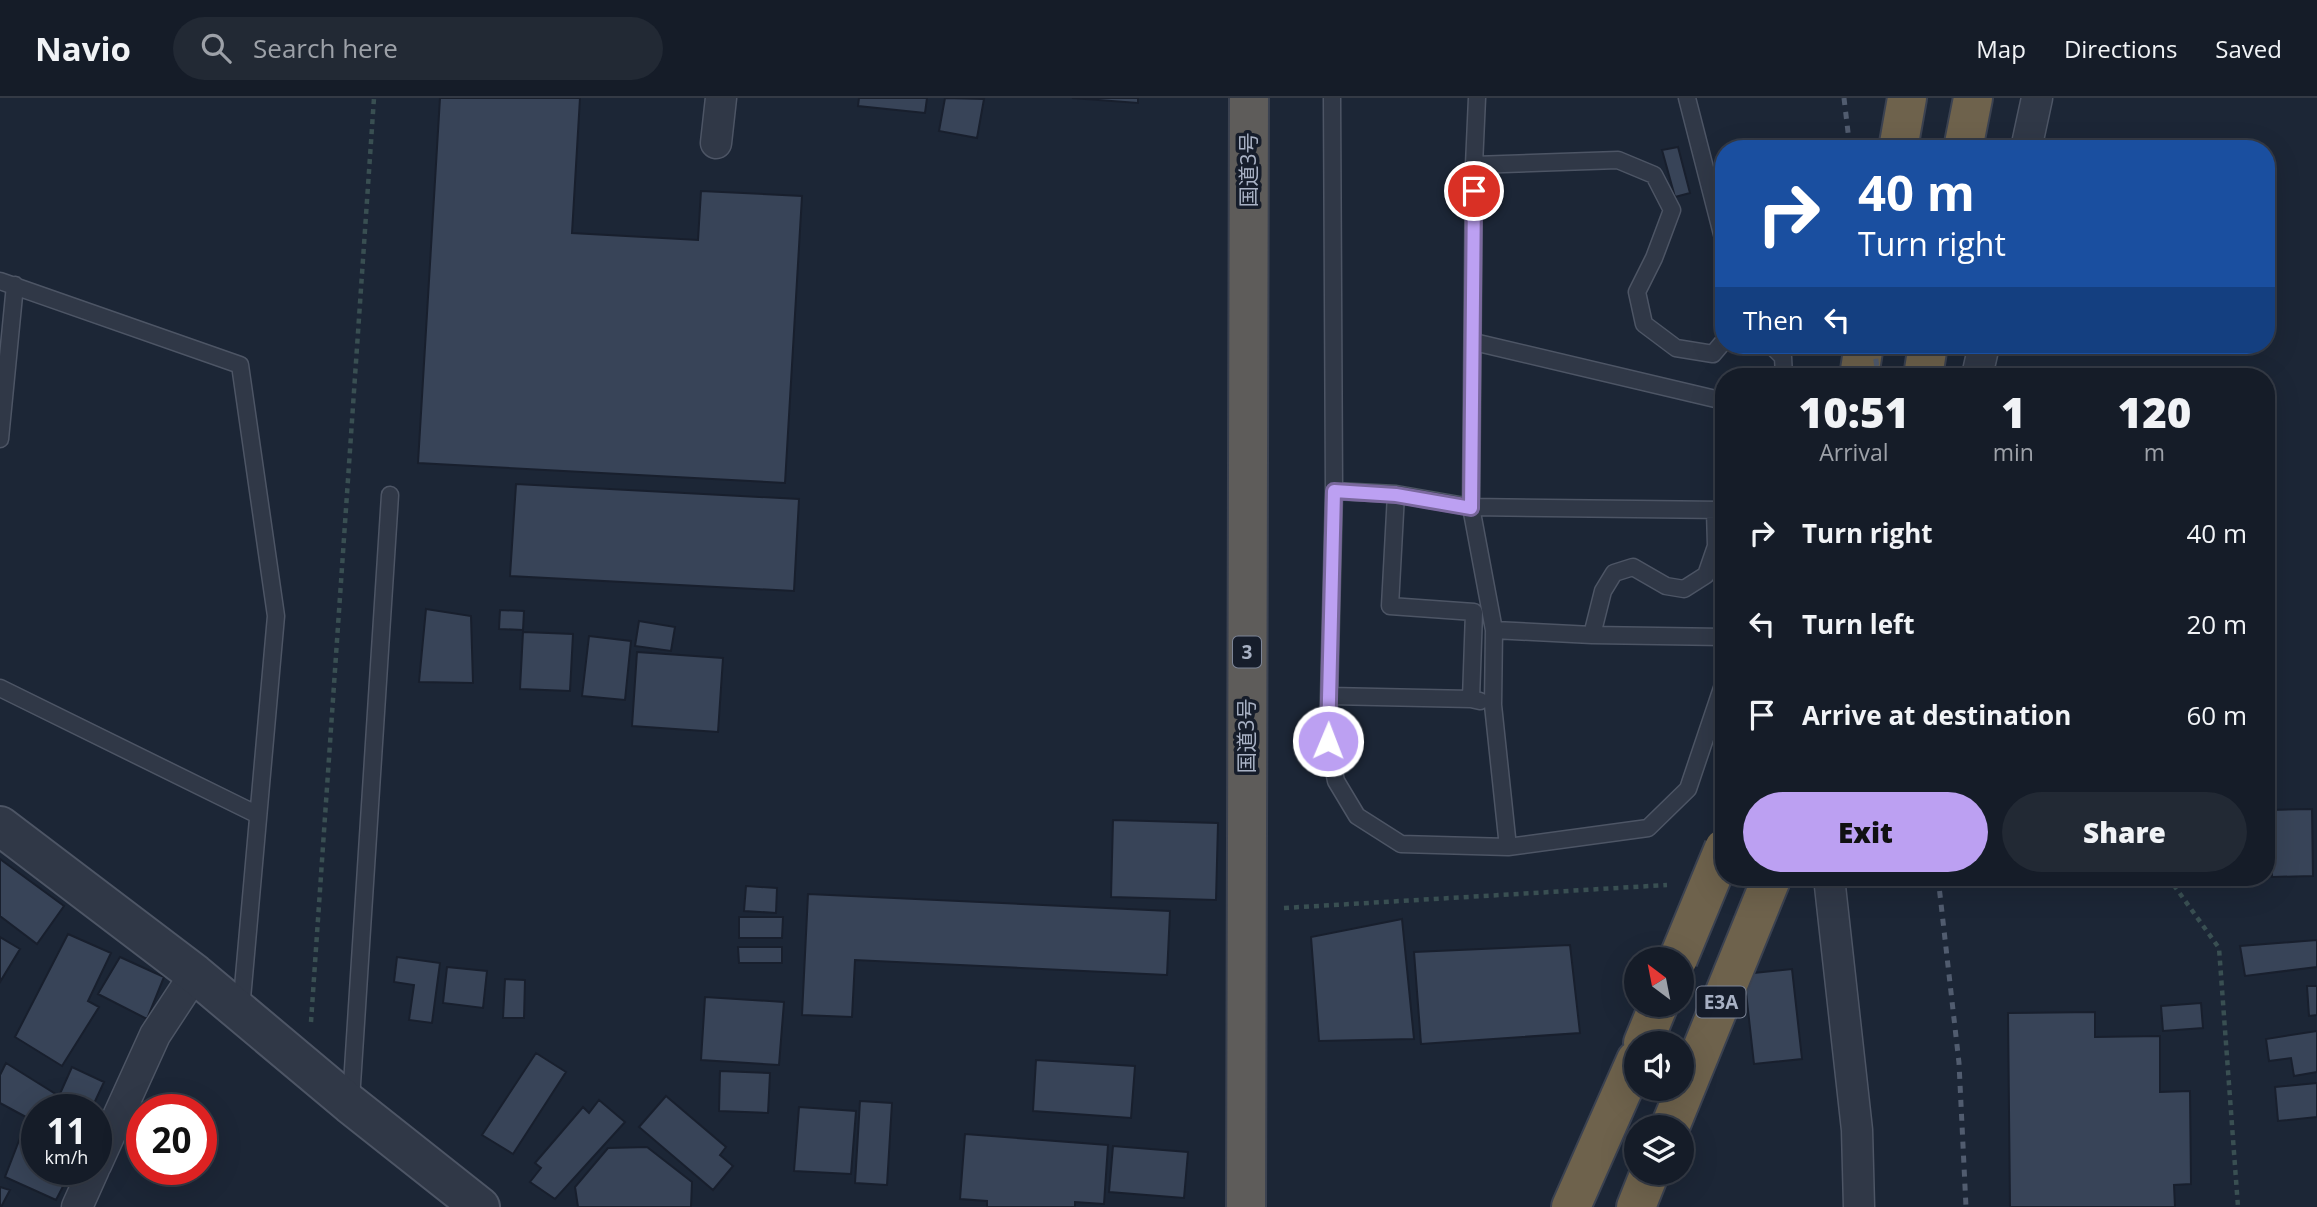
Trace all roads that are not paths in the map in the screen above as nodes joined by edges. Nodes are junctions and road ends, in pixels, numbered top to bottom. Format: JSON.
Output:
{"nodes":[{"id":1,"x":721,"y":98,"type":"edge"},
{"id":2,"x":1249,"y":98,"type":"edge"},
{"id":3,"x":1332,"y":98,"type":"edge"},
{"id":4,"x":1477,"y":98,"type":"edge"},
{"id":5,"x":1687,"y":98,"type":"edge"},
{"id":6,"x":1907,"y":98,"type":"edge"},
{"id":7,"x":1973,"y":98,"type":"edge"},
{"id":8,"x":2037,"y":98,"type":"edge"},
{"id":9,"x":1900,"y":140,"type":"edge"},
{"id":10,"x":1966,"y":140,"type":"edge"},
{"id":11,"x":2028,"y":140,"type":"edge"},
{"id":12,"x":716,"y":142,"type":"dead end"},
{"id":13,"x":1474,"y":165,"type":"junction"},
{"id":14,"x":1715,"y":207,"type":"edge"},
{"id":15,"x":8,"y":283,"type":"edge"},
{"id":16,"x":1474,"y":342,"type":"junction"},
{"id":17,"x":1715,"y":352,"type":"edge"},
{"id":18,"x":1715,"y":399,"type":"edge"},
{"id":19,"x":0,"y":439,"type":"edge"},
{"id":20,"x":1334,"y":491,"type":"junction"},
{"id":21,"x":390,"y":495,"type":"dead end"},
{"id":22,"x":1396,"y":495,"type":"junction"},
{"id":23,"x":1471,"y":508,"type":"junction"},
{"id":24,"x":1715,"y":510,"type":"edge"},
{"id":25,"x":1715,"y":549,"type":"edge"},
{"id":26,"x":1494,"y":630,"type":"junction"},
{"id":27,"x":1592,"y":635,"type":"junction"},
{"id":28,"x":1715,"y":637,"type":"edge"},
{"id":29,"x":0,"y":688,"type":"edge"},
{"id":30,"x":1330,"y":696,"type":"junction"},
{"id":31,"x":1471,"y":699,"type":"junction"},
{"id":32,"x":1493,"y":705,"type":"junction"},
{"id":33,"x":1715,"y":709,"type":"edge"},
{"id":34,"x":258,"y":816,"type":"junction"},
{"id":35,"x":0,"y":826,"type":"edge"},
{"id":36,"x":1508,"y":847,"type":"junction"},
{"id":37,"x":1715,"y":870,"type":"edge"},
{"id":38,"x":1768,"y":886,"type":"edge"},
{"id":39,"x":1830,"y":886,"type":"edge"},
{"id":40,"x":1683,"y":947,"type":"edge"},
{"id":41,"x":195,"y":974,"type":"junction"},
{"id":42,"x":240,"y":1012,"type":"junction"},
{"id":43,"x":325,"y":1082,"type":"junction"},
{"id":44,"x":1624,"y":1087,"type":"edge"},
{"id":45,"x":1675,"y":1115,"type":"edge"},
{"id":46,"x":112,"y":1130,"type":"edge"},
{"id":47,"x":87,"y":1185,"type":"edge"},
{"id":48,"x":1645,"y":1185,"type":"edge"},
{"id":49,"x":77,"y":1207,"type":"edge"},
{"id":50,"x":480,"y":1207,"type":"edge"},
{"id":51,"x":1246,"y":1207,"type":"edge"},
{"id":52,"x":1571,"y":1207,"type":"edge"},
{"id":53,"x":1636,"y":1207,"type":"edge"},
{"id":54,"x":1859,"y":1207,"type":"edge"}],
"edges":[{"from":1,"to":12,"type":"street"},
{"from":2,"to":51,"type":"highway","name":"国道3号","number":"3"},
{"from":3,"to":20,"type":"lane"},
{"from":4,"to":13,"type":"lane"},
{"from":5,"to":14,"type":"lane"},
{"from":6,"to":9,"type":"highway"},
{"from":7,"to":10,"type":"highway"},
{"from":8,"to":11,"type":"street"},
{"from":13,"to":16,"type":"lane"},
{"from":13,"to":17,"type":"lane"},
{"from":15,"to":19,"type":"lane"},
{"from":15,"to":34,"type":"lane"},
{"from":16,"to":18,"type":"lane"},
{"from":16,"to":23,"type":"lane"},
{"from":20,"to":22,"type":"lane"},
{"from":20,"to":30,"type":"lane"},
{"from":21,"to":43,"type":"lane"},
{"from":22,"to":23,"type":"lane"},
{"from":22,"to":31,"type":"lane"},
{"from":23,"to":24,"type":"lane"},
{"from":23,"to":26,"type":"lane"},
{"from":25,"to":27,"type":"lane"},
{"from":26,"to":27,"type":"lane"},
{"from":26,"to":32,"type":"lane"},
{"from":27,"to":28,"type":"lane"},
{"from":29,"to":34,"type":"lane"},
{"from":30,"to":31,"type":"lane"},
{"from":30,"to":36,"type":"lane"},
{"from":31,"to":32,"type":"lane"},
{"from":32,"to":36,"type":"lane"},
{"from":33,"to":36,"type":"lane"},
{"from":34,"to":42,"type":"lane"},
{"from":35,"to":41,"type":"street"},
{"from":37,"to":40,"type":"highway","bridge":true},
{"from":38,"to":45,"type":"highway","number":"E3A","bridge":true},
{"from":39,"to":54,"type":"street"},
{"from":41,"to":42,"type":"street"},
{"from":41,"to":46,"type":"street"},
{"from":42,"to":43,"type":"street"},
{"from":43,"to":50,"type":"street"},
{"from":44,"to":52,"type":"highway"},
{"from":47,"to":49,"type":"street"},
{"from":48,"to":53,"type":"highway"}]}
